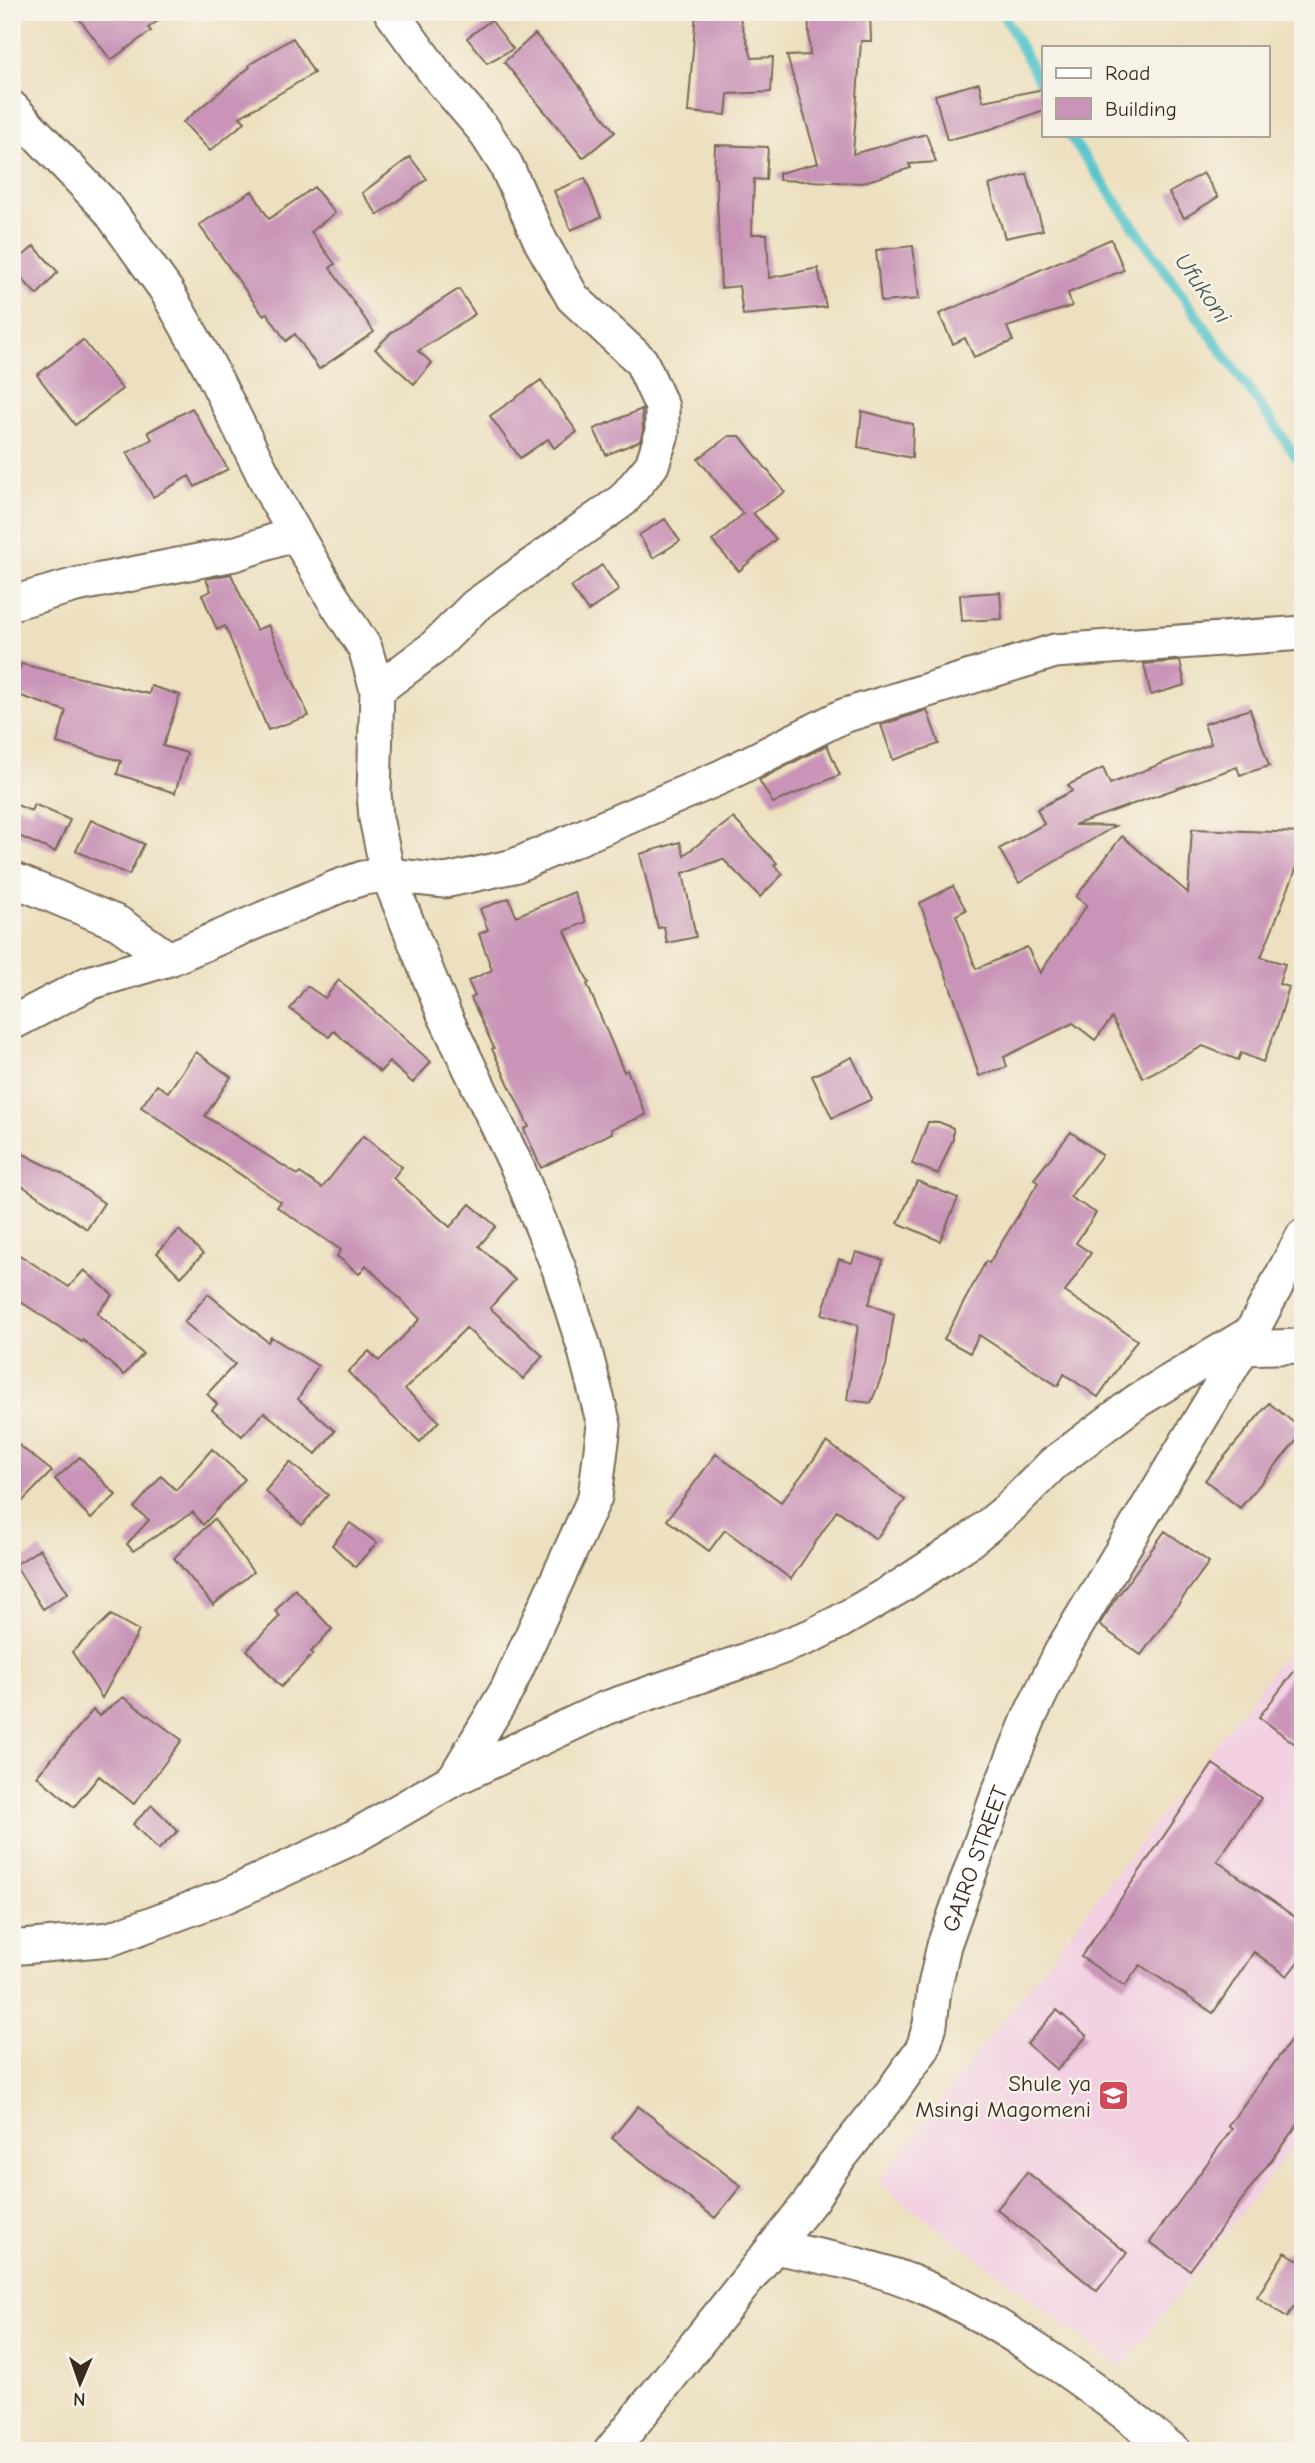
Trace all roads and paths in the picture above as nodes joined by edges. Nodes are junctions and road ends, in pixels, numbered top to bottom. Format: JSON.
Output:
{"nodes":[{"id":1,"x":391,"y":12,"type":"edge"},
{"id":2,"x":12,"y":108,"type":"edge"},
{"id":3,"x":295,"y":534,"type":"junction"},
{"id":4,"x":12,"y":603,"type":"edge"},
{"id":5,"x":1303,"y":632,"type":"edge"},
{"id":6,"x":377,"y":690,"type":"junction"},
{"id":7,"x":388,"y":875,"type":"junction"},
{"id":8,"x":12,"y":880,"type":"edge"},
{"id":9,"x":169,"y":959,"type":"junction"},
{"id":10,"x":12,"y":1023,"type":"edge"},
{"id":11,"x":1303,"y":1236,"type":"edge"},
{"id":12,"x":1247,"y":1340,"type":"junction"},
{"id":13,"x":1303,"y":1346,"type":"edge"},
{"id":14,"x":454,"y":1779,"type":"junction"},
{"id":15,"x":12,"y":1946,"type":"edge"},
{"id":16,"x":774,"y":2247,"type":"junction"},
{"id":17,"x":611,"y":2451,"type":"edge"},
{"id":18,"x":1174,"y":2451,"type":"edge"}],
"edges":[{"from":1,"to":6,"type":"street"},
{"from":2,"to":3,"type":"street"},
{"from":3,"to":4,"type":"street"},
{"from":3,"to":6,"type":"street"},
{"from":5,"to":7,"type":"street"},
{"from":6,"to":7,"type":"street"},
{"from":7,"to":9,"type":"street"},
{"from":7,"to":14,"type":"street"},
{"from":8,"to":9,"type":"street"},
{"from":9,"to":10,"type":"street"},
{"from":11,"to":12,"type":"street","name":"GAIRO STREET"},
{"from":12,"to":13,"type":"street"},
{"from":12,"to":14,"type":"street"},
{"from":12,"to":16,"type":"street","name":"GAIRO STREET"},
{"from":14,"to":15,"type":"street"},
{"from":16,"to":17,"type":"street","name":"GAIRO STREET"},
{"from":16,"to":18,"type":"street"}]}
